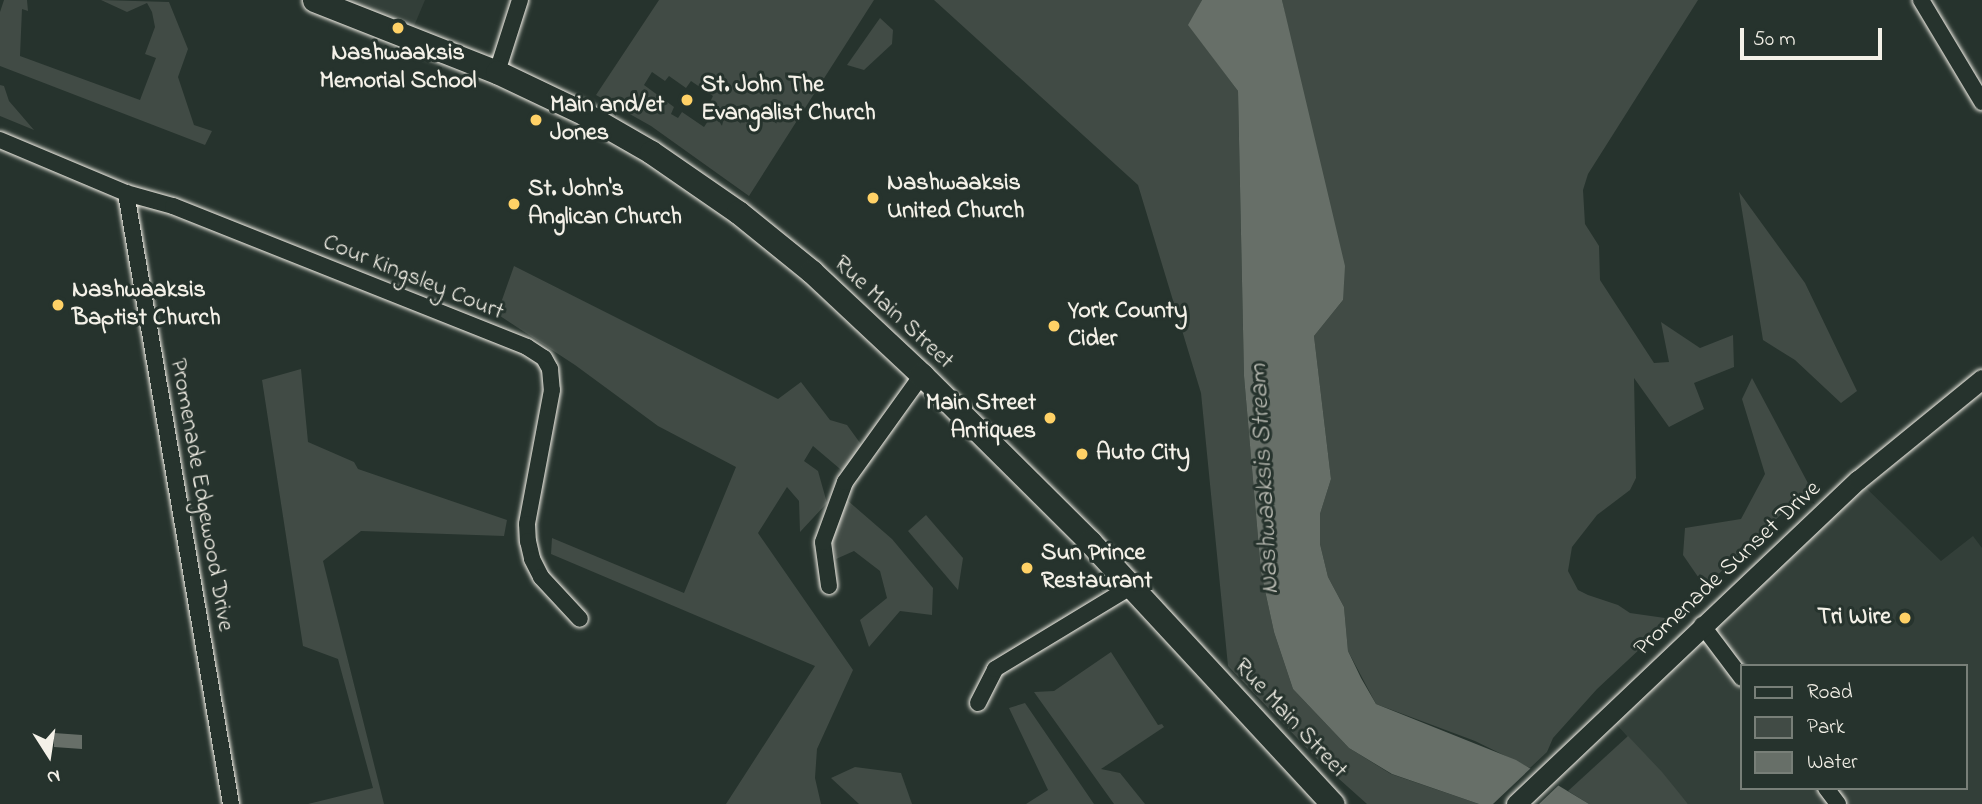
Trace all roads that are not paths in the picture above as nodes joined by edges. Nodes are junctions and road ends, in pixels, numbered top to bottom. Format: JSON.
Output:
{"nodes":[{"id":1,"x":314,"y":0,"type":"edge"},
{"id":2,"x":520,"y":0,"type":"edge"},
{"id":3,"x":1921,"y":0,"type":"edge"},
{"id":4,"x":497,"y":72,"type":"junction"},
{"id":5,"x":1982,"y":102,"type":"edge"},
{"id":6,"x":0,"y":140,"type":"edge"},
{"id":7,"x":126,"y":193,"type":"junction"},
{"id":8,"x":922,"y":375,"type":"junction"},
{"id":9,"x":1982,"y":379,"type":"edge"},
{"id":10,"x":829,"y":586,"type":"dead end"},
{"id":11,"x":1132,"y":586,"type":"junction"},
{"id":12,"x":580,"y":619,"type":"dead end"},
{"id":13,"x":1702,"y":625,"type":"junction"},
{"id":14,"x":1741,"y":677,"type":"edge"},
{"id":15,"x":978,"y":704,"type":"dead end"},
{"id":16,"x":232,"y":804,"type":"edge"},
{"id":17,"x":1333,"y":804,"type":"edge"},
{"id":18,"x":1516,"y":804,"type":"edge"}],
"edges":[{"from":1,"to":4,"type":"main road","name":"Rue Main Street"},
{"from":2,"to":4,"type":"street"},
{"from":3,"to":5,"type":"street"},
{"from":4,"to":8,"type":"main road","name":"Rue Main Street"},
{"from":6,"to":7,"type":"street","name":"Cour Kingsley Court"},
{"from":7,"to":12,"type":"street","name":"Cour Kingsley Court"},
{"from":7,"to":16,"type":"street","name":"Promenade Edgewood Drive"},
{"from":8,"to":10,"type":"street"},
{"from":8,"to":11,"type":"main road","name":"Rue Main Street"},
{"from":9,"to":13,"type":"street","name":"Promenade Sunset Drive"},
{"from":11,"to":15,"type":"street"},
{"from":11,"to":17,"type":"main road","name":"Rue Main Street"},
{"from":13,"to":14,"type":"street"},
{"from":13,"to":18,"type":"street","name":"Promenade Sunset Drive"}]}
